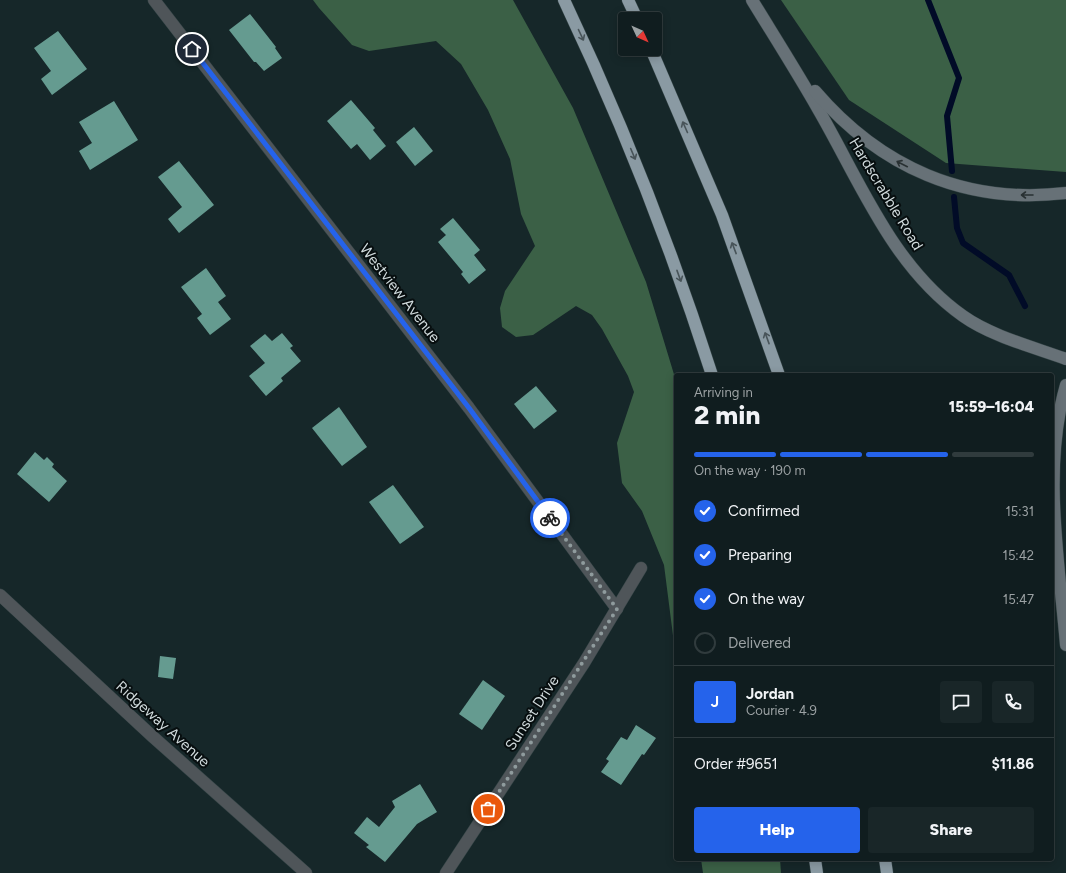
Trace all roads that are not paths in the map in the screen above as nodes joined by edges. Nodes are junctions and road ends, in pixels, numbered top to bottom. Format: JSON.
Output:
{"nodes":[{"id":1,"x":154,"y":0,"type":"edge"},
{"id":2,"x":564,"y":0,"type":"edge"},
{"id":3,"x":628,"y":0,"type":"edge"},
{"id":4,"x":752,"y":0,"type":"edge"},
{"id":5,"x":634,"y":12,"type":"edge"},
{"id":6,"x":764,"y":20,"type":"junction"},
{"id":7,"x":654,"y":56,"type":"edge"},
{"id":8,"x":1066,"y":193,"type":"edge"},
{"id":9,"x":1066,"y":359,"type":"edge"},
{"id":10,"x":711,"y":373,"type":"edge"},
{"id":11,"x":778,"y":373,"type":"edge"},
{"id":12,"x":1066,"y":385,"type":"edge"},
{"id":13,"x":641,"y":568,"type":"dead end"},
{"id":14,"x":0,"y":595,"type":"edge"},
{"id":15,"x":617,"y":609,"type":"junction"},
{"id":16,"x":1066,"y":645,"type":"edge"},
{"id":17,"x":815,"y":861,"type":"edge"},
{"id":18,"x":885,"y":861,"type":"edge"},
{"id":19,"x":306,"y":873,"type":"edge"},
{"id":20,"x":446,"y":873,"type":"edge"},
{"id":21,"x":817,"y":873,"type":"edge"},
{"id":22,"x":887,"y":873,"type":"edge"}],
"edges":[{"from":1,"to":15,"type":"street","name":"Westview Avenue"},
{"from":2,"to":10,"type":"highway","one_way":true},
{"from":3,"to":5,"type":"highway"},
{"from":4,"to":6,"type":"main road"},
{"from":8,"to":6,"type":"main road","one_way":true},
{"from":6,"to":9,"type":"main road","name":"Hardscrabble Road"},
{"from":11,"to":7,"type":"highway","one_way":true},
{"from":12,"to":16,"type":"main road"},
{"from":13,"to":15,"type":"street","name":"Sunset Drive"},
{"from":14,"to":19,"type":"street","name":"Ridgeway Avenue"},
{"from":15,"to":20,"type":"street","name":"Sunset Drive"},
{"from":17,"to":21,"type":"highway"},
{"from":18,"to":22,"type":"highway"}]}
